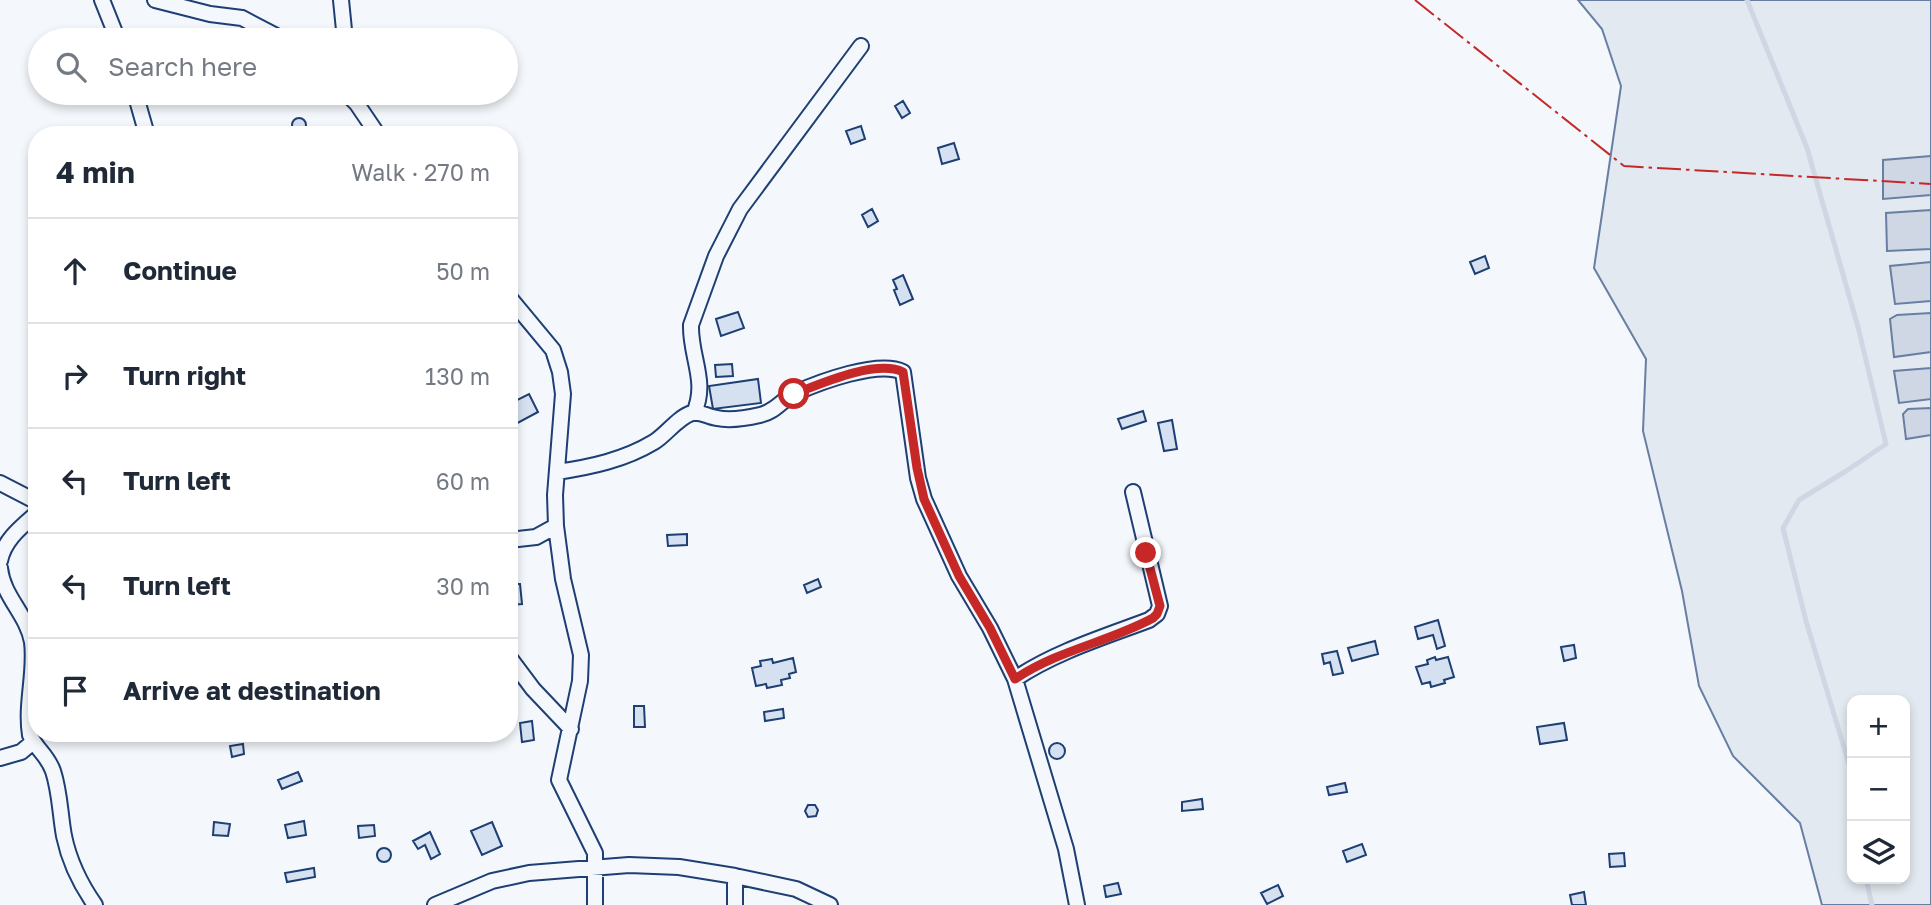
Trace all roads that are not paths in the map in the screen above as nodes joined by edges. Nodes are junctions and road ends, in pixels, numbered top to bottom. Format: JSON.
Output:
{"nodes":[{"id":1,"x":102,"y":0,"type":"edge"},
{"id":2,"x":155,"y":0,"type":"edge"},
{"id":3,"x":341,"y":0,"type":"edge"},
{"id":4,"x":113,"y":28,"type":"edge"},
{"id":5,"x":261,"y":28,"type":"edge"},
{"id":6,"x":344,"y":28,"type":"edge"},
{"id":7,"x":861,"y":46,"type":"dead end"},
{"id":8,"x":138,"y":105,"type":"edge"},
{"id":9,"x":360,"y":105,"type":"edge"},
{"id":10,"x":144,"y":126,"type":"edge"},
{"id":11,"x":373,"y":126,"type":"edge"},
{"id":12,"x":518,"y":308,"type":"edge"},
{"id":13,"x":694,"y":412,"type":"junction"},
{"id":14,"x":557,"y":472,"type":"junction"},
{"id":15,"x":0,"y":484,"type":"edge"},
{"id":16,"x":1133,"y":492,"type":"dead end"},
{"id":17,"x":28,"y":498,"type":"edge"},
{"id":18,"x":28,"y":521,"type":"edge"},
{"id":19,"x":556,"y":526,"type":"junction"},
{"id":20,"x":518,"y":539,"type":"edge"},
{"id":21,"x":0,"y":561,"type":"edge"},
{"id":22,"x":0,"y":568,"type":"edge"},
{"id":23,"x":28,"y":632,"type":"edge"},
{"id":24,"x":518,"y":669,"type":"edge"},
{"id":25,"x":1015,"y":679,"type":"junction"},
{"id":26,"x":570,"y":729,"type":"junction"},
{"id":27,"x":33,"y":742,"type":"joint"},
{"id":28,"x":0,"y":758,"type":"edge"},
{"id":29,"x":594,"y":868,"type":"junction"},
{"id":30,"x":735,"y":876,"type":"junction"},
{"id":31,"x":95,"y":905,"type":"edge"},
{"id":32,"x":435,"y":905,"type":"edge"},
{"id":33,"x":594,"y":905,"type":"edge"},
{"id":34,"x":735,"y":905,"type":"edge"},
{"id":35,"x":830,"y":905,"type":"edge"},
{"id":36,"x":1077,"y":905,"type":"edge"}],
"edges":[{"from":1,"to":4,"type":"street"},
{"from":2,"to":5,"type":"street"},
{"from":3,"to":6,"type":"street"},
{"from":7,"to":13,"type":"street"},
{"from":8,"to":10,"type":"street"},
{"from":9,"to":11,"type":"street"},
{"from":12,"to":14,"type":"street"},
{"from":13,"to":14,"type":"street"},
{"from":13,"to":25,"type":"street"},
{"from":14,"to":19,"type":"street"},
{"from":15,"to":17,"type":"street"},
{"from":16,"to":25,"type":"street"},
{"from":18,"to":21,"type":"street"},
{"from":19,"to":20,"type":"street"},
{"from":19,"to":26,"type":"street"},
{"from":22,"to":23,"type":"street"},
{"from":24,"to":26,"type":"street"},
{"from":25,"to":36,"type":"street"},
{"from":26,"to":29,"type":"street"},
{"from":27,"to":28,"type":"street"},
{"from":27,"to":31,"type":"street"},
{"from":29,"to":30,"type":"street"},
{"from":29,"to":32,"type":"street"},
{"from":29,"to":33,"type":"street"},
{"from":30,"to":34,"type":"street"},
{"from":30,"to":35,"type":"street"}]}
